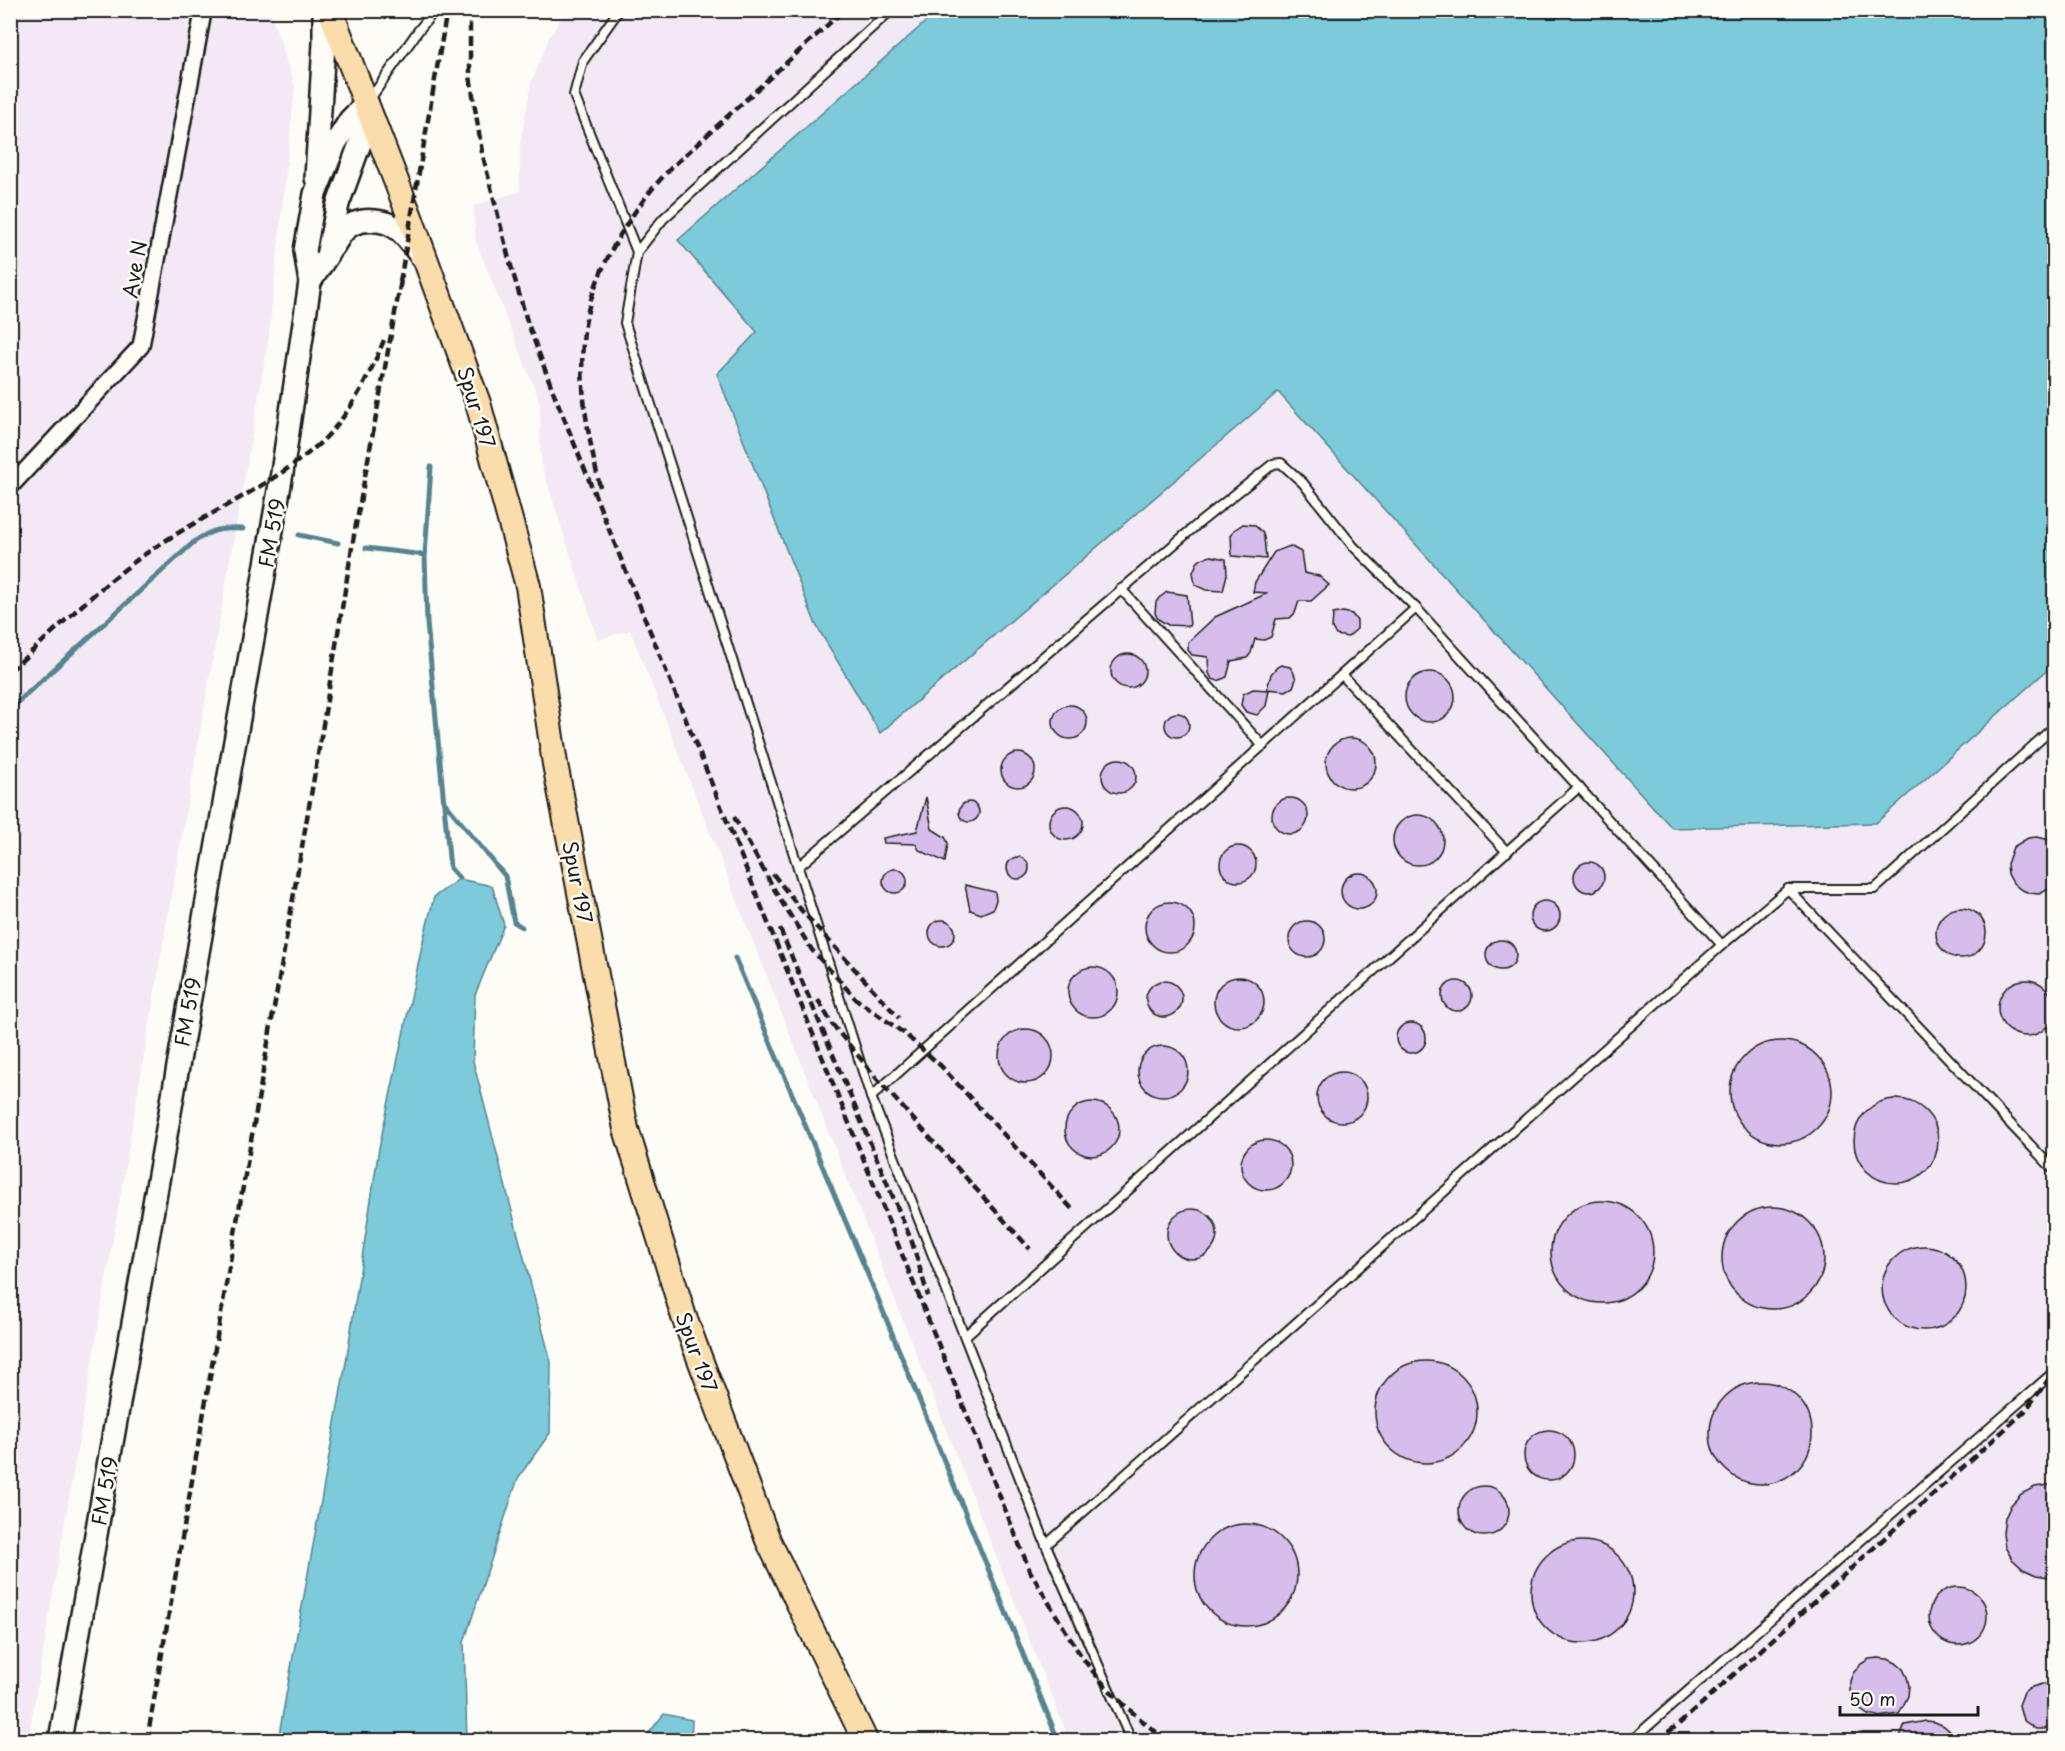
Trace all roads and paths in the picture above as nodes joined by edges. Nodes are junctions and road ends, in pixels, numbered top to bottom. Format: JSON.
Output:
{"nodes":[{"id":1,"x":200,"y":10,"type":"edge"},
{"id":2,"x":324,"y":10,"type":"edge"},
{"id":3,"x":330,"y":10,"type":"edge"},
{"id":4,"x":435,"y":10,"type":"edge"},
{"id":5,"x":619,"y":10,"type":"edge"},
{"id":6,"x":891,"y":10,"type":"edge"},
{"id":7,"x":367,"y":103,"type":"junction"},
{"id":8,"x":315,"y":194,"type":"junction"},
{"id":9,"x":637,"y":252,"type":"junction"},
{"id":10,"x":327,"y":256,"type":"junction"},
{"id":11,"x":428,"y":264,"type":"junction"},
{"id":12,"x":310,"y":282,"type":"junction"},
{"id":13,"x":10,"y":487,"type":"edge"},
{"id":14,"x":1121,"y":589,"type":"junction"},
{"id":15,"x":1416,"y":608,"type":"junction"},
{"id":16,"x":1342,"y":675,"type":"junction"},
{"id":17,"x":2055,"y":727,"type":"edge"},
{"id":18,"x":1263,"y":746,"type":"junction"},
{"id":19,"x":1579,"y":787,"type":"junction"},
{"id":20,"x":1507,"y":852,"type":"junction"},
{"id":21,"x":798,"y":867,"type":"junction"},
{"id":22,"x":1788,"y":889,"type":"junction"},
{"id":23,"x":1722,"y":945,"type":"junction"},
{"id":24,"x":872,"y":1097,"type":"junction"},
{"id":25,"x":2055,"y":1170,"type":"edge"},
{"id":26,"x":965,"y":1336,"type":"junction"},
{"id":27,"x":2055,"y":1372,"type":"edge"},
{"id":28,"x":1047,"y":1545,"type":"junction"},
{"id":29,"x":60,"y":1740,"type":"edge"},
{"id":30,"x":866,"y":1740,"type":"edge"},
{"id":31,"x":1131,"y":1740,"type":"edge"},
{"id":32,"x":1632,"y":1740,"type":"edge"}],
"edges":[{"from":1,"to":13,"type":"street","name":"Ave N"},
{"from":2,"to":8,"type":"main road"},
{"from":3,"to":7,"type":"main road","name":"Spur 197"},
{"from":4,"to":7,"type":"lane"},
{"from":5,"to":9,"type":"lane"},
{"from":6,"to":9,"type":"lane"},
{"from":7,"to":8,"type":"main road","name":"FM 519","number":"FM 519"},
{"from":7,"to":10,"type":"main road","name":"FM 519","number":"FM 519"},
{"from":7,"to":11,"type":"main road","name":"Spur 197"},
{"from":8,"to":12,"type":"main road","name":"FM 519","number":"FM 519"},
{"from":9,"to":21,"type":"lane"},
{"from":10,"to":11,"type":"main road"},
{"from":10,"to":12,"type":"main road","name":"FM 519","number":"FM 519"},
{"from":11,"to":30,"type":"main road","name":"Spur 197"},
{"from":12,"to":29,"type":"main road","name":"FM 519","number":"FM 519"},
{"from":14,"to":15,"type":"lane"},
{"from":14,"to":18,"type":"lane"},
{"from":14,"to":21,"type":"lane"},
{"from":15,"to":16,"type":"lane"},
{"from":15,"to":19,"type":"lane"},
{"from":16,"to":18,"type":"lane"},
{"from":16,"to":20,"type":"lane"},
{"from":17,"to":22,"type":"lane"},
{"from":18,"to":24,"type":"lane"},
{"from":19,"to":20,"type":"lane"},
{"from":19,"to":23,"type":"lane"},
{"from":20,"to":26,"type":"lane"},
{"from":21,"to":24,"type":"lane"},
{"from":22,"to":23,"type":"lane"},
{"from":22,"to":25,"type":"lane"},
{"from":23,"to":28,"type":"lane"},
{"from":24,"to":26,"type":"lane"},
{"from":26,"to":28,"type":"lane"},
{"from":27,"to":32,"type":"lane"},
{"from":28,"to":31,"type":"lane"}]}
